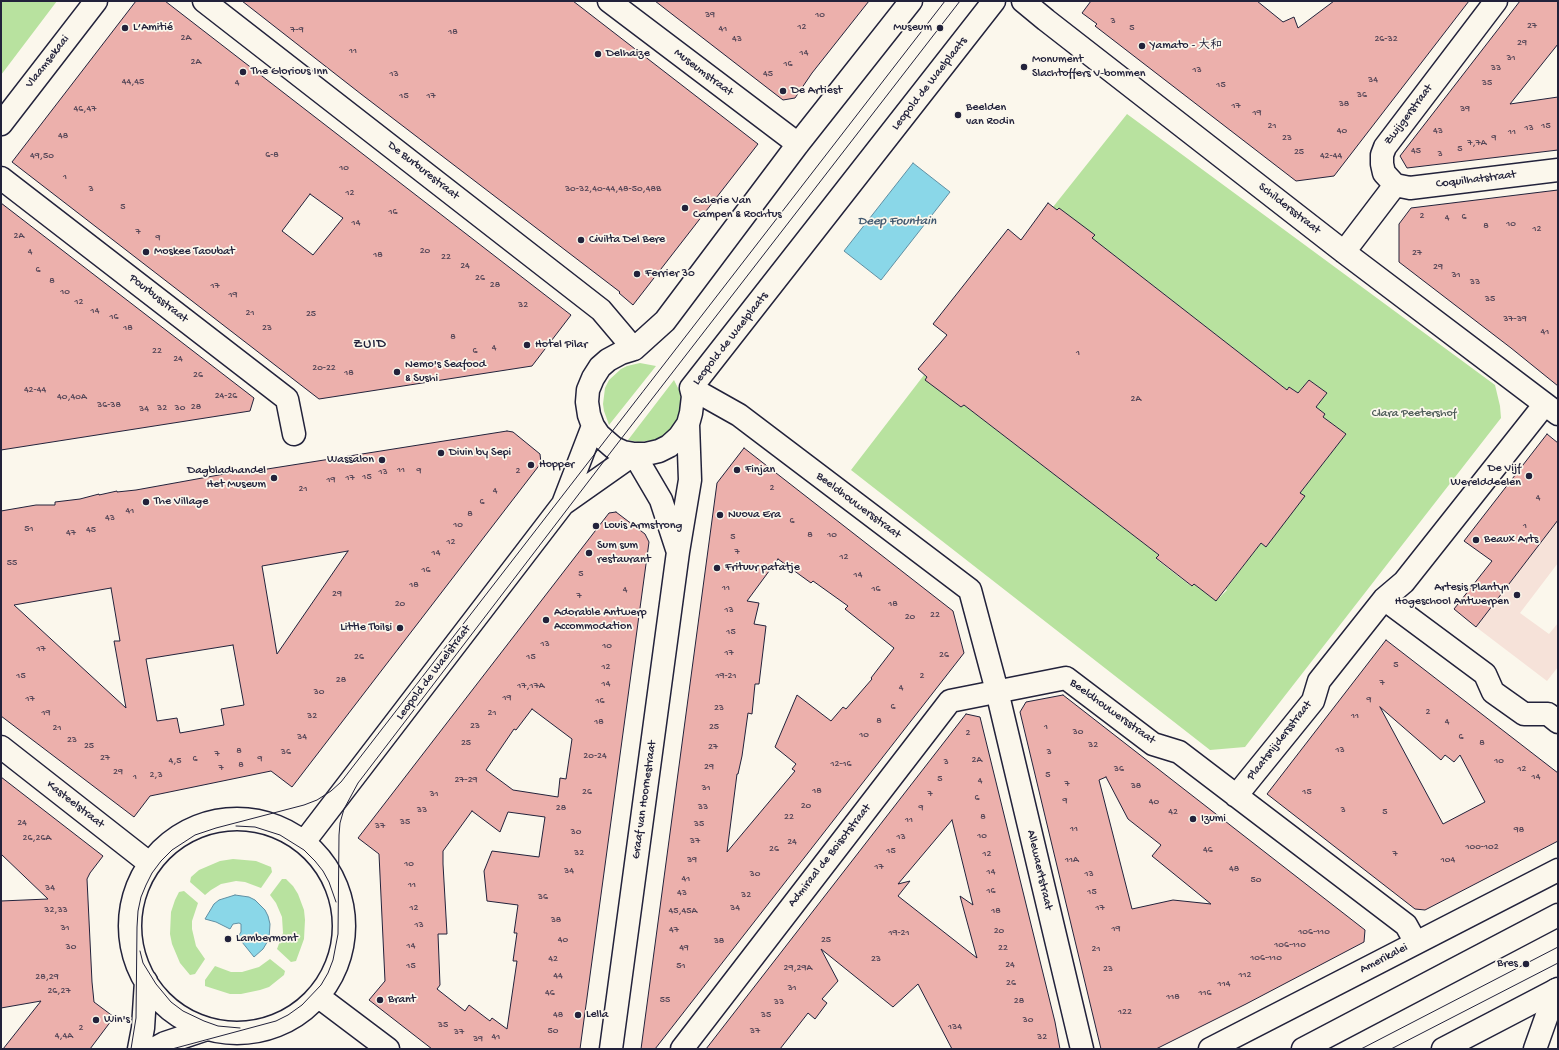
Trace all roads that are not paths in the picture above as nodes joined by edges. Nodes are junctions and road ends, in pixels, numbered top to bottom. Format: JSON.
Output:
{"nodes":[{"id":1,"x":96,"y":1,"type":"edge"},
{"id":2,"x":204,"y":1,"type":"edge"},
{"id":3,"x":609,"y":1,"type":"edge"},
{"id":4,"x":911,"y":1,"type":"edge"},
{"id":5,"x":994,"y":1,"type":"edge"},
{"id":6,"x":1023,"y":1,"type":"edge"},
{"id":7,"x":1496,"y":1,"type":"edge"},
{"id":8,"x":1,"y":124,"type":"edge"},
{"id":9,"x":798,"y":144,"type":"junction"},
{"id":10,"x":1558,"y":170,"type":"edge"},
{"id":11,"x":1,"y":178,"type":"edge"},
{"id":12,"x":1395,"y":185,"type":"junction"},
{"id":13,"x":1344,"y":252,"type":"junction"},
{"id":14,"x":634,"y":349,"type":"junction"},
{"id":15,"x":691,"y":388,"type":"junction"},
{"id":16,"x":1552,"y":409,"type":"edge"},
{"id":17,"x":688,"y":424,"type":"junction"},
{"id":18,"x":593,"y":426,"type":"junction"},
{"id":19,"x":294,"y":434,"type":"dead end"},
{"id":20,"x":634,"y":454,"type":"junction"},
{"id":21,"x":563,"y":504,"type":"junction"},
{"id":22,"x":678,"y":552,"type":"junction"},
{"id":23,"x":1384,"y":599,"type":"junction"},
{"id":24,"x":997,"y":691,"type":"junction"},
{"id":25,"x":1558,"y":722,"type":"edge"},
{"id":26,"x":1,"y":747,"type":"edge"},
{"id":27,"x":1236,"y":796,"type":"junction"},
{"id":28,"x":304,"y":842,"type":"junction"},
{"id":29,"x":149,"y":863,"type":"junction"},
{"id":30,"x":1558,"y":870,"type":"edge"},
{"id":31,"x":1558,"y":915,"type":"edge"},
{"id":32,"x":1416,"y":943,"type":"junction"},
{"id":33,"x":146,"y":981,"type":"junction"},
{"id":34,"x":1557,"y":990,"type":"edge"},
{"id":35,"x":319,"y":997,"type":"junction"},
{"id":36,"x":207,"y":1029,"type":"junction"},
{"id":37,"x":139,"y":1049,"type":"edge"},
{"id":38,"x":154,"y":1049,"type":"edge"},
{"id":39,"x":388,"y":1049,"type":"edge"},
{"id":40,"x":611,"y":1049,"type":"edge"},
{"id":41,"x":682,"y":1049,"type":"edge"},
{"id":42,"x":1082,"y":1049,"type":"edge"},
{"id":43,"x":1210,"y":1049,"type":"edge"},
{"id":44,"x":1303,"y":1049,"type":"edge"},
{"id":45,"x":1442,"y":1049,"type":"edge"},
{"id":46,"x":1535,"y":1049,"type":"edge"}],
"edges":[{"from":1,"to":8,"type":"street","name":"Vlaamsekaai"},
{"from":2,"to":14,"type":"street","name":"De Burburestraat"},
{"from":3,"to":9,"type":"street","name":"Museumstraat"},
{"from":4,"to":9,"type":"street","name":"Leopold de Waelplaats"},
{"from":5,"to":15,"type":"street","name":"Leopold de Waelplaats"},
{"from":6,"to":13,"type":"street","name":"Schildersstraat"},
{"from":7,"to":12,"type":"street","name":"Zwijgerstraat"},
{"from":9,"to":14,"type":"street","name":"Leopold de Waelplaats"},
{"from":10,"to":12,"type":"street","name":"Coquilhatstraat"},
{"from":11,"to":19,"type":"street","name":"Pourbusstraat"},
{"from":12,"to":13,"type":"street"},
{"from":13,"to":16,"type":"street","name":"Schildersstraat"},
{"from":14,"to":18,"type":"street","name":"Leopold de Waelplaats"},
{"from":15,"to":17,"type":"street","name":"Leopold de Waelplaats"},
{"from":15,"to":24,"type":"street","name":"Beeldhouwersstraat"},
{"from":16,"to":23,"type":"street","name":"Plaatsnijdersstraat"},
{"from":17,"to":20,"type":"street","name":"Leopold de Waelplaats"},
{"from":17,"to":22,"type":"street","name":"Graaf van Hoornestraat"},
{"from":18,"to":20,"type":"street","name":"Leopold de Waelplaats"},
{"from":18,"to":21,"type":"street","name":"Leopold de Waelstraat"},
{"from":20,"to":21,"type":"street","name":"Leopold de Waelstraat"},
{"from":20,"to":22,"type":"street","name":"Graaf van Hoornestraat"},
{"from":21,"to":28,"type":"street","name":"Leopold de Waelstraat"},
{"from":22,"to":40,"type":"street","name":"Graaf van Hoornestraat"},
{"from":23,"to":25,"type":"street"},
{"from":23,"to":27,"type":"street","name":"Plaatsnijdersstraat"},
{"from":24,"to":27,"type":"street","name":"Beeldhouwersstraat"},
{"from":24,"to":41,"type":"street","name":"Admiraal de Boisotstraat"},
{"from":24,"to":42,"type":"street","name":"Allewaertstraat"},
{"from":26,"to":29,"type":"street","name":"Kasteelstraat"},
{"from":27,"to":32,"type":"street","name":"Beeldhouwersstraat"},
{"from":28,"to":29,"type":"street"},
{"from":28,"to":35,"type":"street"},
{"from":29,"to":33,"type":"street"},
{"from":30,"to":32,"type":"street","name":"Amerikalei"},
{"from":31,"to":44,"type":"street"},
{"from":32,"to":43,"type":"street","name":"Amerikalei"},
{"from":33,"to":36,"type":"street"},
{"from":33,"to":37,"type":"street"},
{"from":34,"to":45,"type":"street"},
{"from":34,"to":46,"type":"street"},
{"from":35,"to":36,"type":"street"},
{"from":35,"to":39,"type":"street"},
{"from":36,"to":38,"type":"street"}]}
